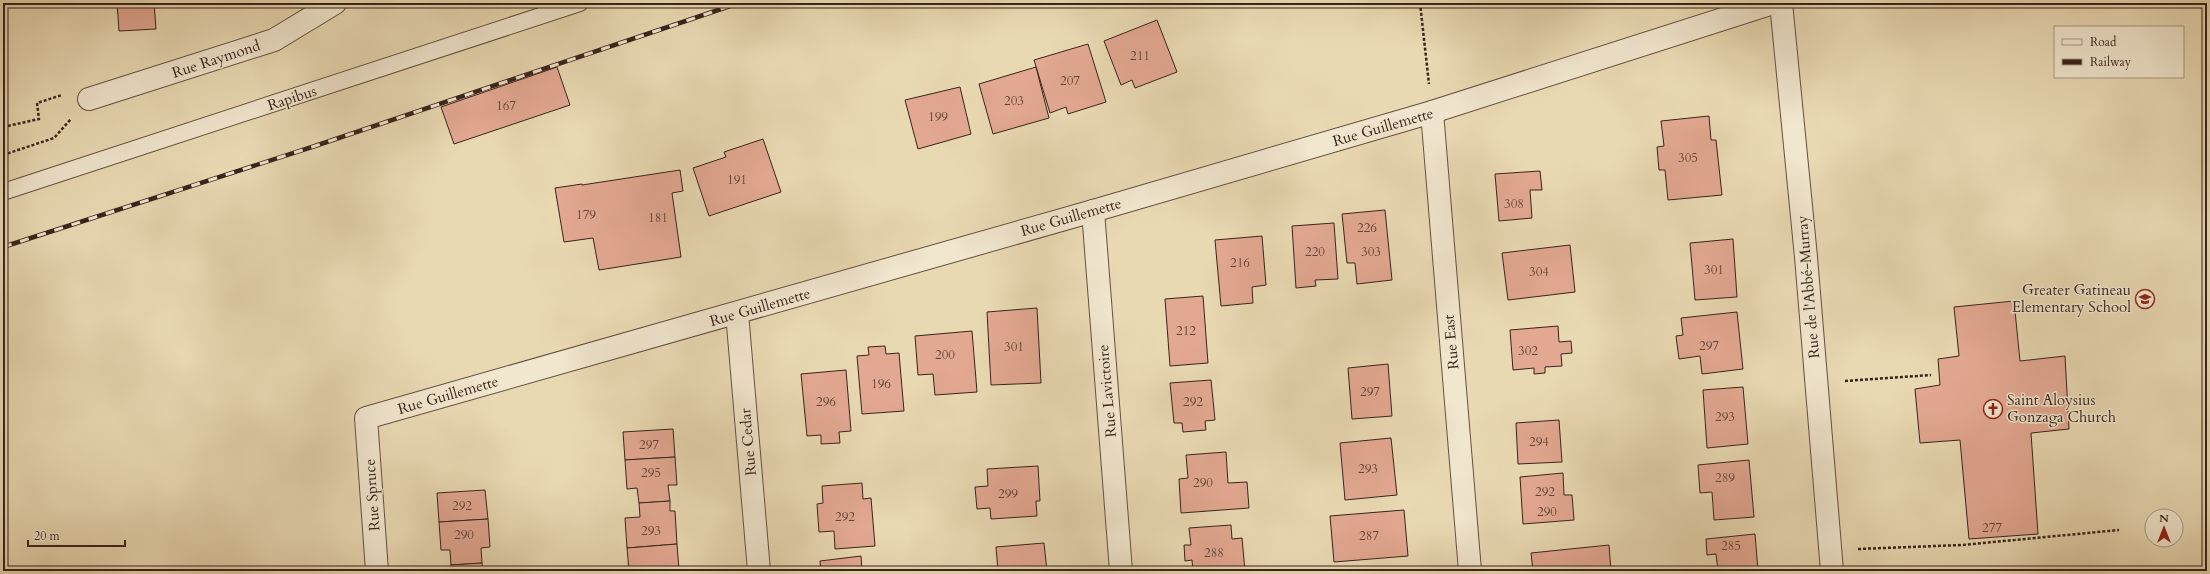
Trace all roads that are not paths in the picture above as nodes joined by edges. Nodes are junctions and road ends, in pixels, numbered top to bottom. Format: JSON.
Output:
{"nodes":[{"id":1,"x":335,"y":3,"type":"edge"},
{"id":2,"x":580,"y":3,"type":"edge"},
{"id":3,"x":1773,"y":3,"type":"edge"},
{"id":4,"x":1781,"y":3,"type":"edge"},
{"id":5,"x":89,"y":99,"type":"road end"},
{"id":6,"x":1432,"y":112,"type":"junction"},
{"id":7,"x":3,"y":192,"type":"edge"},
{"id":8,"x":1093,"y":211,"type":"junction"},
{"id":9,"x":737,"y":313,"type":"junction"},
{"id":10,"x":366,"y":418,"type":"joint"},
{"id":11,"x":1832,"y":562,"type":"edge"},
{"id":12,"x":377,"y":571,"type":"edge"},
{"id":13,"x":759,"y":571,"type":"edge"},
{"id":14,"x":1121,"y":571,"type":"edge"},
{"id":15,"x":1470,"y":571,"type":"edge"}],
"edges":[{"from":1,"to":5,"type":"street","name":"Rue Raymond"},
{"from":2,"to":7,"type":"lane","name":"Rapibus"},
{"from":3,"to":6,"type":"street","name":"Rue Guillemette"},
{"from":4,"to":11,"type":"street","name":"Rue de l'Abbé-Murray"},
{"from":6,"to":8,"type":"street","name":"Rue Guillemette"},
{"from":6,"to":15,"type":"street","name":"Rue East"},
{"from":8,"to":9,"type":"street","name":"Rue Guillemette"},
{"from":8,"to":14,"type":"street","name":"Rue Lavictoire"},
{"from":9,"to":10,"type":"street","name":"Rue Guillemette"},
{"from":9,"to":13,"type":"street","name":"Rue Cedar"},
{"from":10,"to":12,"type":"street","name":"Rue Spruce"}]}
